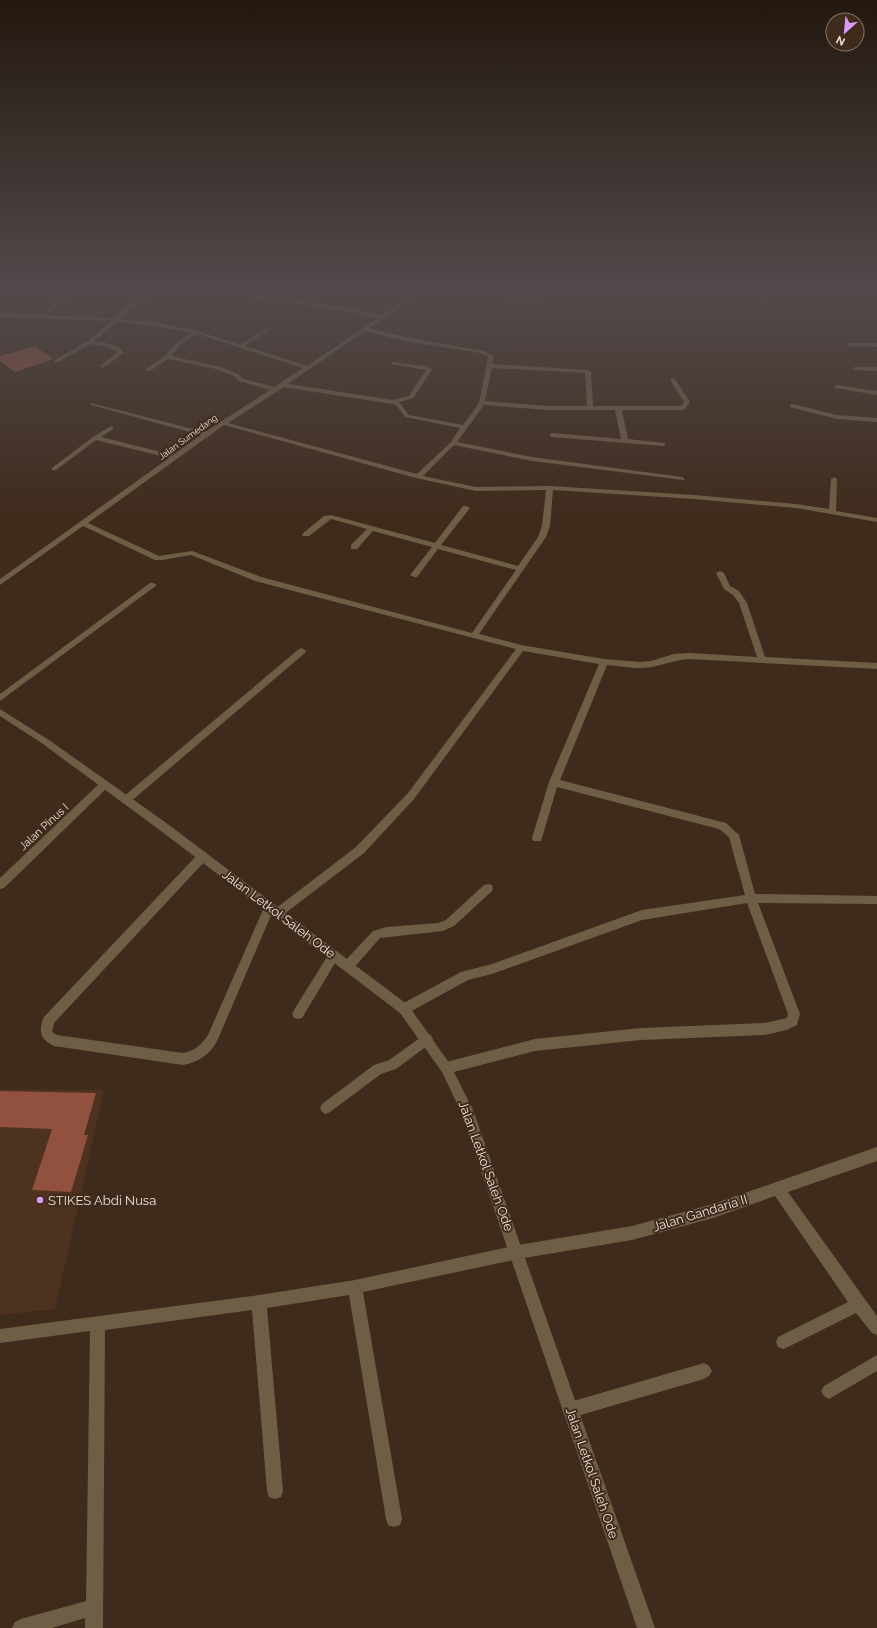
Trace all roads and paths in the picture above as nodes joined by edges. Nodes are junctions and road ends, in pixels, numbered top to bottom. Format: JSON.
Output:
{"nodes":[{"id":1,"x":154,"y":366,"type":"edge"},
{"id":2,"x":205,"y":366,"type":"edge"},
{"id":3,"x":301,"y":366,"type":"edge"},
{"id":4,"x":311,"y":366,"type":"edge"},
{"id":5,"x":413,"y":366,"type":"edge"},
{"id":6,"x":490,"y":366,"type":"joint"},
{"id":7,"x":308,"y":368,"type":"junction"},
{"id":8,"x":855,"y":369,"type":"dead end"},
{"id":9,"x":877,"y":369,"type":"edge"},
{"id":10,"x":148,"y":370,"type":"dead end"},
{"id":11,"x":673,"y":380,"type":"dead end"},
{"id":12,"x":284,"y":385,"type":"junction"},
{"id":13,"x":837,"y":387,"type":"dead end"},
{"id":14,"x":275,"y":389,"type":"junction"},
{"id":15,"x":877,"y":393,"type":"edge"},
{"id":16,"x":393,"y":402,"type":"junction"},
{"id":17,"x":482,"y":403,"type":"junction"},
{"id":18,"x":93,"y":404,"type":"dead end"},
{"id":19,"x":792,"y":406,"type":"dead end"},
{"id":20,"x":590,"y":408,"type":"junction"},
{"id":21,"x":618,"y":408,"type":"junction"},
{"id":22,"x":877,"y":421,"type":"edge"},
{"id":23,"x":222,"y":424,"type":"junction"},
{"id":24,"x":463,"y":427,"type":"junction"},
{"id":25,"x":111,"y":428,"type":"dead end"},
{"id":26,"x":206,"y":434,"type":"junction"},
{"id":27,"x":552,"y":435,"type":"dead end"},
{"id":28,"x":95,"y":438,"type":"junction"},
{"id":29,"x":625,"y":442,"type":"junction"},
{"id":30,"x":453,"y":443,"type":"junction"},
{"id":31,"x":663,"y":444,"type":"dead end"},
{"id":32,"x":174,"y":458,"type":"junction"},
{"id":33,"x":54,"y":469,"type":"dead end"},
{"id":34,"x":418,"y":477,"type":"junction"},
{"id":35,"x":682,"y":478,"type":"dead end"},
{"id":36,"x":834,"y":479,"type":"dead end"},
{"id":37,"x":550,"y":488,"type":"junction"},
{"id":38,"x":466,"y":508,"type":"dead end"},
{"id":39,"x":832,"y":512,"type":"junction"},
{"id":40,"x":877,"y":520,"type":"edge"},
{"id":41,"x":84,"y":524,"type":"junction"},
{"id":42,"x":372,"y":528,"type":"junction"},
{"id":43,"x":306,"y":534,"type":"dead end"},
{"id":44,"x":435,"y":546,"type":"junction"},
{"id":45,"x":354,"y":547,"type":"dead end"},
{"id":46,"x":520,"y":569,"type":"junction"},
{"id":47,"x":720,"y":573,"type":"dead end"},
{"id":48,"x":414,"y":575,"type":"dead end"},
{"id":49,"x":0,"y":583,"type":"edge"},
{"id":50,"x":153,"y":585,"type":"dead end"},
{"id":51,"x":474,"y":636,"type":"junction"},
{"id":52,"x":521,"y":648,"type":"junction"},
{"id":53,"x":302,"y":651,"type":"dead end"},
{"id":54,"x":762,"y":660,"type":"junction"},
{"id":55,"x":604,"y":662,"type":"junction"},
{"id":56,"x":877,"y":666,"type":"edge"},
{"id":57,"x":0,"y":698,"type":"edge"},
{"id":58,"x":0,"y":712,"type":"edge"},
{"id":59,"x":554,"y":782,"type":"junction"},
{"id":60,"x":104,"y":785,"type":"junction"},
{"id":61,"x":126,"y":800,"type":"junction"},
{"id":62,"x":537,"y":838,"type":"dead end"},
{"id":63,"x":202,"y":857,"type":"junction"},
{"id":64,"x":0,"y":886,"type":"edge"},
{"id":65,"x":488,"y":888,"type":"dead end"},
{"id":66,"x":752,"y":898,"type":"junction"},
{"id":67,"x":875,"y":900,"type":"dead end"},
{"id":68,"x":274,"y":909,"type":"junction"},
{"id":69,"x":334,"y":955,"type":"junction"},
{"id":70,"x":348,"y":966,"type":"junction"},
{"id":71,"x":404,"y":1008,"type":"junction"},
{"id":72,"x":298,"y":1014,"type":"dead end"},
{"id":73,"x":427,"y":1039,"type":"junction"},
{"id":74,"x":446,"y":1068,"type":"junction"},
{"id":75,"x":326,"y":1108,"type":"dead end"},
{"id":76,"x":877,"y":1154,"type":"edge"},
{"id":77,"x":778,"y":1189,"type":"junction"},
{"id":78,"x":518,"y":1252,"type":"junction"},
{"id":79,"x":355,"y":1287,"type":"junction"},
{"id":80,"x":259,"y":1302,"type":"junction"},
{"id":81,"x":858,"y":1304,"type":"junction"},
{"id":82,"x":98,"y":1322,"type":"junction"},
{"id":83,"x":877,"y":1328,"type":"edge"},
{"id":84,"x":0,"y":1336,"type":"edge"},
{"id":85,"x":783,"y":1342,"type":"dead end"},
{"id":86,"x":877,"y":1362,"type":"edge"},
{"id":87,"x":704,"y":1371,"type":"dead end"},
{"id":88,"x":829,"y":1391,"type":"dead end"},
{"id":89,"x":570,"y":1410,"type":"junction"},
{"id":90,"x":275,"y":1491,"type":"dead end"},
{"id":91,"x":394,"y":1520,"type":"dead end"},
{"id":92,"x":95,"y":1606,"type":"junction"},
{"id":93,"x":21,"y":1628,"type":"edge"},
{"id":94,"x":94,"y":1628,"type":"edge"},
{"id":95,"x":646,"y":1628,"type":"edge"}],
"edges":[{"from":1,"to":10,"type":"street"},
{"from":2,"to":14,"type":"street"},
{"from":3,"to":7,"type":"street"},
{"from":4,"to":7,"type":"street","name":"Jalan Sumedang"},
{"from":5,"to":16,"type":"street"},
{"from":6,"to":17,"type":"street"},
{"from":6,"to":20,"type":"street"},
{"from":7,"to":12,"type":"street","name":"Jalan Sumedang"},
{"from":8,"to":9,"type":"street"},
{"from":11,"to":21,"type":"street"},
{"from":12,"to":14,"type":"street","name":"Jalan Sumedang"},
{"from":12,"to":16,"type":"street"},
{"from":13,"to":15,"type":"street"},
{"from":14,"to":23,"type":"street","name":"Jalan Sumedang"},
{"from":16,"to":24,"type":"street"},
{"from":17,"to":20,"type":"street"},
{"from":17,"to":24,"type":"street"},
{"from":18,"to":26,"type":"street"},
{"from":19,"to":22,"type":"street"},
{"from":20,"to":21,"type":"street"},
{"from":21,"to":29,"type":"street"},
{"from":23,"to":26,"type":"street","name":"Jalan Sumedang"},
{"from":23,"to":34,"type":"street"},
{"from":24,"to":30,"type":"street"},
{"from":25,"to":28,"type":"street"},
{"from":26,"to":32,"type":"street","name":"Jalan Sumedang"},
{"from":27,"to":29,"type":"street"},
{"from":28,"to":32,"type":"street"},
{"from":28,"to":33,"type":"street"},
{"from":29,"to":31,"type":"street"},
{"from":30,"to":34,"type":"street"},
{"from":30,"to":35,"type":"street"},
{"from":32,"to":41,"type":"street","name":"Jalan Sumedang"},
{"from":34,"to":37,"type":"street"},
{"from":36,"to":39,"type":"street"},
{"from":37,"to":39,"type":"street"},
{"from":37,"to":46,"type":"street"},
{"from":38,"to":44,"type":"street"},
{"from":39,"to":40,"type":"street"},
{"from":41,"to":49,"type":"street","name":"Jalan Sumedang"},
{"from":41,"to":51,"type":"street"},
{"from":42,"to":43,"type":"street"},
{"from":42,"to":44,"type":"street"},
{"from":42,"to":45,"type":"street"},
{"from":44,"to":46,"type":"street"},
{"from":44,"to":48,"type":"street"},
{"from":46,"to":51,"type":"street"},
{"from":47,"to":54,"type":"street"},
{"from":50,"to":57,"type":"street"},
{"from":51,"to":52,"type":"street"},
{"from":52,"to":55,"type":"street"},
{"from":52,"to":68,"type":"street"},
{"from":53,"to":61,"type":"street"},
{"from":54,"to":55,"type":"street"},
{"from":54,"to":56,"type":"street"},
{"from":55,"to":59,"type":"street"},
{"from":58,"to":60,"type":"street","name":"Jalan Letkol Saleh Ode"},
{"from":59,"to":62,"type":"street"},
{"from":59,"to":66,"type":"street"},
{"from":60,"to":61,"type":"street","name":"Jalan Letkol Saleh Ode"},
{"from":60,"to":64,"type":"street","name":"Jalan Pinus I"},
{"from":61,"to":63,"type":"street","name":"Jalan Letkol Saleh Ode"},
{"from":63,"to":68,"type":"street","name":"Jalan Letkol Saleh Ode"},
{"from":63,"to":68,"type":"street"},
{"from":65,"to":70,"type":"street"},
{"from":66,"to":67,"type":"street"},
{"from":66,"to":71,"type":"street"},
{"from":66,"to":74,"type":"street"},
{"from":68,"to":69,"type":"street","name":"Jalan Letkol Saleh Ode"},
{"from":69,"to":70,"type":"street","name":"Jalan Letkol Saleh Ode"},
{"from":69,"to":72,"type":"street"},
{"from":70,"to":71,"type":"street","name":"Jalan Letkol Saleh Ode"},
{"from":71,"to":73,"type":"street","name":"Jalan Letkol Saleh Ode"},
{"from":73,"to":74,"type":"street","name":"Jalan Letkol Saleh Ode"},
{"from":73,"to":75,"type":"street"},
{"from":74,"to":78,"type":"street","name":"Jalan Letkol Saleh Ode"},
{"from":76,"to":77,"type":"street","name":"Jalan Gandaria II"},
{"from":77,"to":78,"type":"street","name":"Jalan Gandaria II"},
{"from":77,"to":81,"type":"street"},
{"from":78,"to":79,"type":"street","name":"Jalan Gandaria II"},
{"from":78,"to":89,"type":"street","name":"Jalan Letkol Saleh Ode"},
{"from":79,"to":80,"type":"street","name":"Jalan Gandaria II"},
{"from":79,"to":91,"type":"street"},
{"from":80,"to":82,"type":"street","name":"Jalan Gandaria II"},
{"from":80,"to":90,"type":"street"},
{"from":81,"to":83,"type":"street"},
{"from":81,"to":85,"type":"street"},
{"from":82,"to":84,"type":"street","name":"Jalan Gandaria II"},
{"from":82,"to":92,"type":"street"},
{"from":86,"to":88,"type":"street"},
{"from":87,"to":89,"type":"street"},
{"from":89,"to":95,"type":"street","name":"Jalan Letkol Saleh Ode"},
{"from":92,"to":93,"type":"street"},
{"from":92,"to":94,"type":"street"}]}
